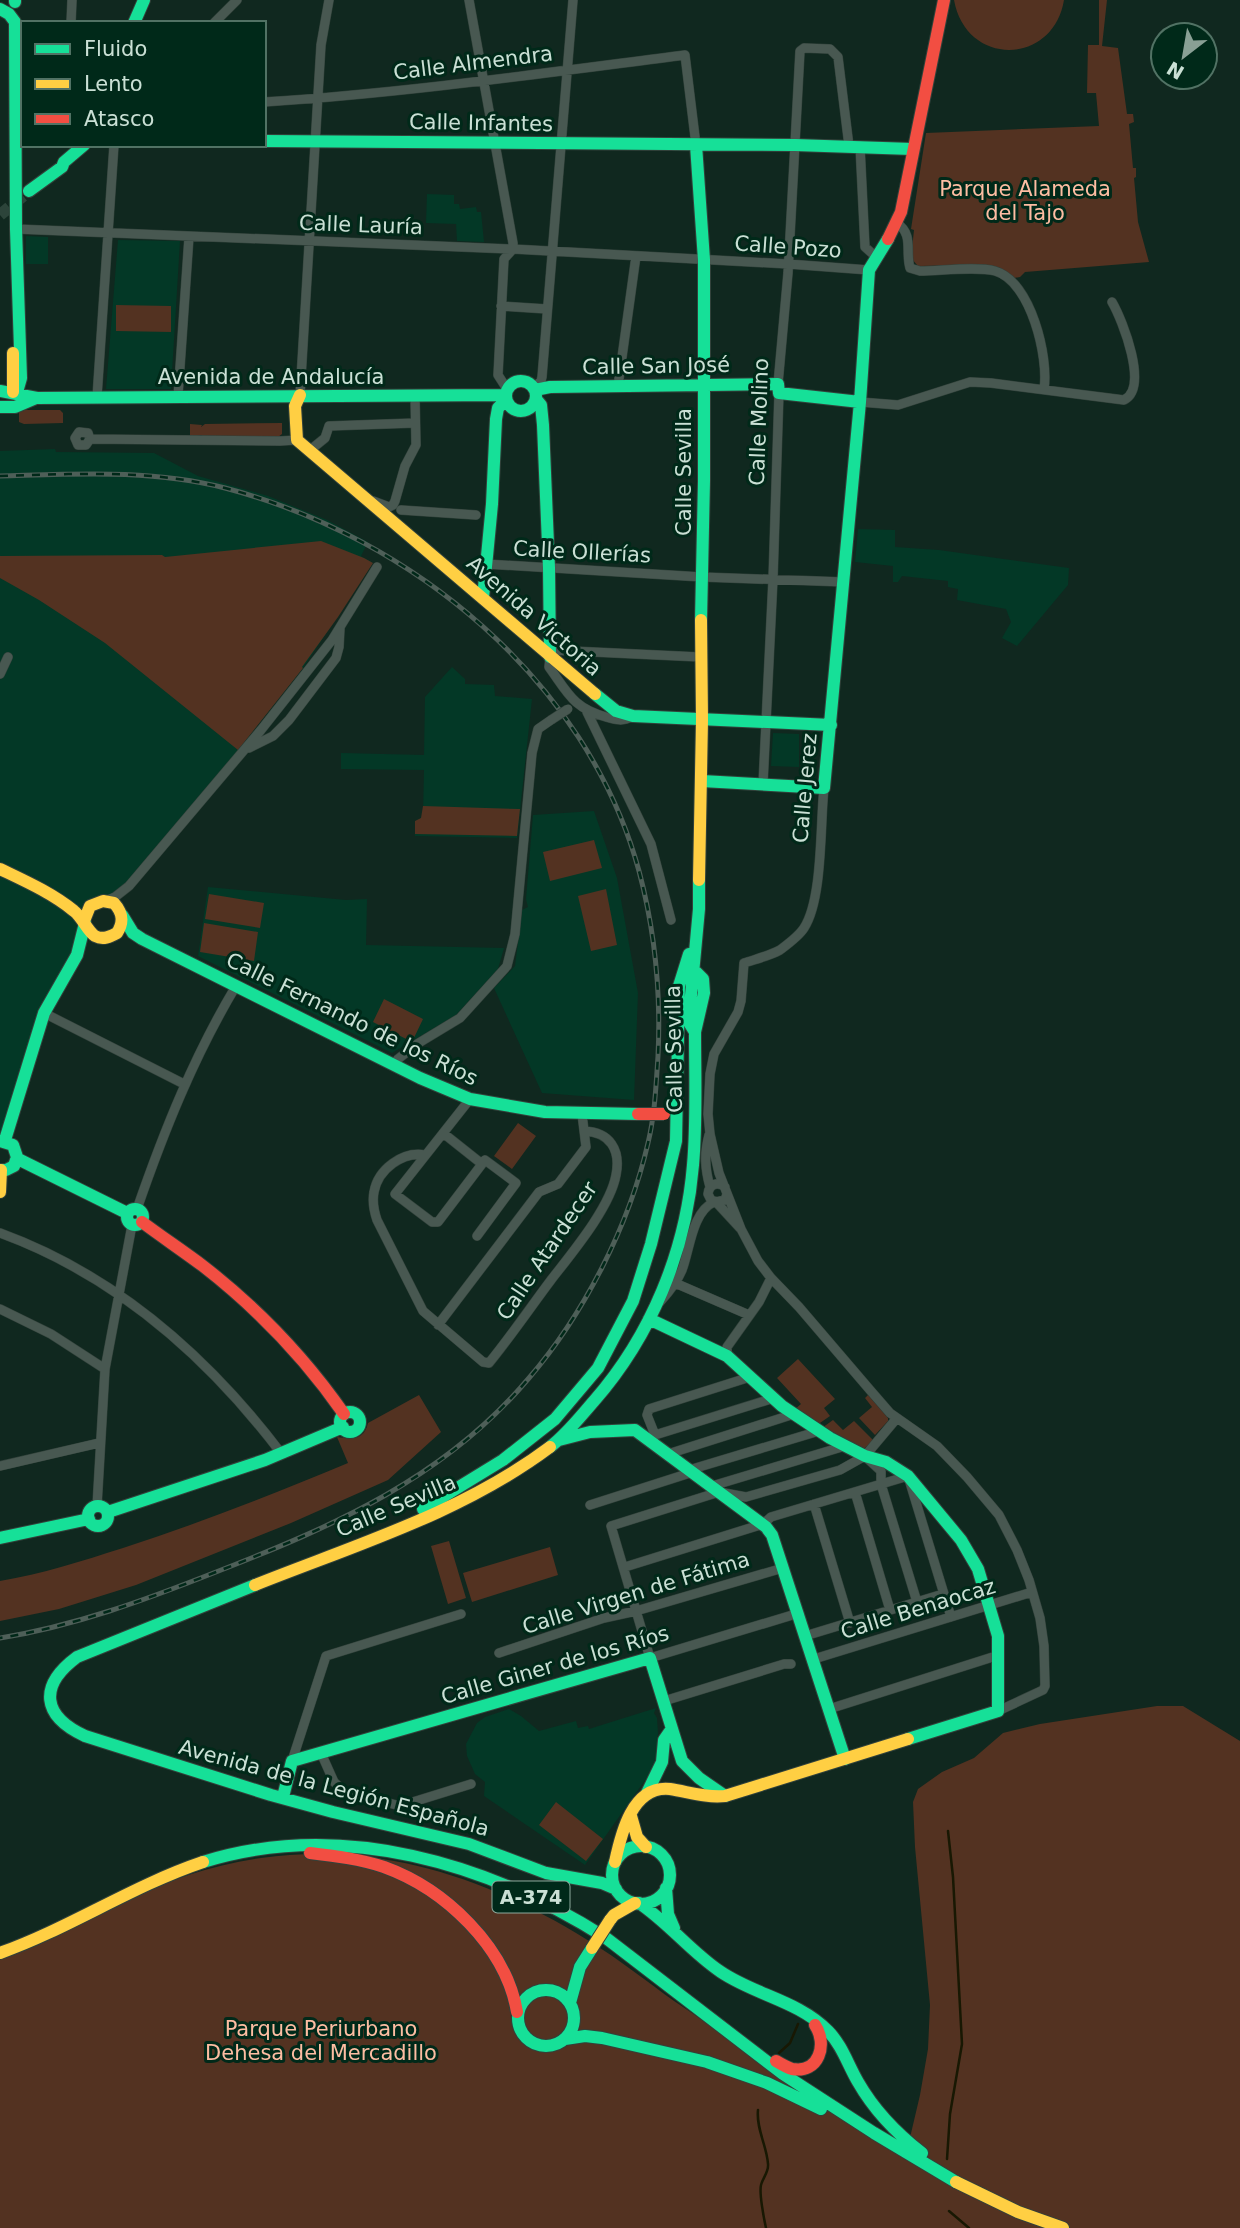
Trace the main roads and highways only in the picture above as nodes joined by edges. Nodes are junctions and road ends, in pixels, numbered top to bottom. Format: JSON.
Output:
{"nodes":[{"id":1,"x":144,"y":0,"type":"edge"},
{"id":2,"x":944,"y":0,"type":"edge"},
{"id":3,"x":0,"y":9,"type":"edge"},
{"id":4,"x":135,"y":21,"type":"edge"},
{"id":5,"x":20,"y":113,"type":"edge"},
{"id":6,"x":266,"y":141,"type":"edge"},
{"id":7,"x":696,"y":145,"type":"junction"},
{"id":8,"x":82,"y":147,"type":"edge"},
{"id":9,"x":912,"y":149,"type":"junction"},
{"id":10,"x":29,"y":191,"type":"tunnel mouth"},
{"id":11,"x":19,"y":318,"type":"junction"},
{"id":12,"x":703,"y":384,"type":"junction"},
{"id":13,"x":535,"y":392,"type":"junction"},
{"id":14,"x":14,"y":395,"type":"edge"},
{"id":15,"x":300,"y":395,"type":"junction"},
{"id":16,"x":506,"y":395,"type":"junction"},
{"id":17,"x":860,"y":402,"type":"junction"},
{"id":18,"x":0,"y":407,"type":"edge"},
{"id":19,"x":483,"y":598,"type":"junction"},
{"id":20,"x":550,"y":653,"type":"junction"},
{"id":21,"x":702,"y":720,"type":"junction"},
{"id":22,"x":831,"y":725,"type":"junction"},
{"id":23,"x":702,"y":781,"type":"junction"},
{"id":24,"x":0,"y":869,"type":"edge"},
{"id":25,"x":56,"y":898,"type":"junction"},
{"id":26,"x":102,"y":901,"type":"junction"},
{"id":27,"x":121,"y":912,"type":"junction"},
{"id":28,"x":85,"y":922,"type":"junction"},
{"id":29,"x":697,"y":931,"type":"junction"},
{"id":30,"x":108,"y":937,"type":"junction"},
{"id":31,"x":142,"y":939,"type":"junction"},
{"id":32,"x":77,"y":955,"type":"junction"},
{"id":33,"x":692,"y":972,"type":"junction"},
{"id":34,"x":680,"y":990,"type":"junction"},
{"id":35,"x":671,"y":1115,"type":"junction"},
{"id":36,"x":2,"y":1141,"type":"edge"},
{"id":37,"x":18,"y":1159,"type":"junction"},
{"id":38,"x":0,"y":1170,"type":"edge"},
{"id":39,"x":0,"y":1192,"type":"edge"},
{"id":40,"x":652,"y":1314,"type":"junction"},
{"id":41,"x":613,"y":1339,"type":"junction"},
{"id":42,"x":631,"y":1351,"type":"junction"},
{"id":43,"x":599,"y":1365,"type":"junction"},
{"id":44,"x":617,"y":1375,"type":"junction"},
{"id":45,"x":570,"y":1403,"type":"junction"},
{"id":46,"x":572,"y":1426,"type":"junction"},
{"id":47,"x":590,"y":1432,"type":"junction"},
{"id":48,"x":559,"y":1440,"type":"junction"},
{"id":49,"x":0,"y":1538,"type":"edge"},
{"id":50,"x":335,"y":1553,"type":"junction"},
{"id":51,"x":671,"y":1730,"type":"junction"},
{"id":52,"x":845,"y":1759,"type":"junction"},
{"id":53,"x":647,"y":1793,"type":"junction"},
{"id":54,"x":726,"y":1796,"type":"junction"},
{"id":55,"x":282,"y":1797,"type":"junction"},
{"id":56,"x":631,"y":1816,"type":"junction"},
{"id":57,"x":646,"y":1847,"type":"junction"},
{"id":58,"x":270,"y":1848,"type":"junction"},
{"id":59,"x":614,"y":1863,"type":"junction"},
{"id":60,"x":577,"y":1878,"type":"junction"},
{"id":61,"x":666,"y":1888,"type":"junction"},
{"id":62,"x":617,"y":1890,"type":"junction"},
{"id":63,"x":637,"y":1903,"type":"junction"},
{"id":64,"x":612,"y":1918,"type":"junction"},
{"id":65,"x":674,"y":1929,"type":"junction"},
{"id":66,"x":0,"y":1952,"type":"edge"},
{"id":67,"x":580,"y":1967,"type":"junction"},
{"id":68,"x":550,"y":1990,"type":"junction"},
{"id":69,"x":570,"y":2003,"type":"junction"},
{"id":70,"x":517,"y":2012,"type":"junction"},
{"id":71,"x":811,"y":2018,"type":"junction"},
{"id":72,"x":565,"y":2039,"type":"junction"},
{"id":73,"x":750,"y":2050,"type":"junction"},
{"id":74,"x":872,"y":2132,"type":"junction"},
{"id":75,"x":946,"y":2177,"type":"junction"},
{"id":76,"x":1063,"y":2228,"type":"edge"}],
"edges":[{"from":1,"to":4,"type":"main road"},
{"from":2,"to":9,"type":"main road"},
{"from":3,"to":5,"type":"main road"},
{"from":5,"to":11,"type":"main road"},
{"from":6,"to":7,"type":"main road","name":"Calle Infantes"},
{"from":7,"to":9,"type":"main road","name":"Calle Infantes"},
{"from":7,"to":12,"type":"main road","name":"Calle Sevilla"},
{"from":8,"to":10,"type":"main road"},
{"from":9,"to":17,"type":"main road","name":"Calle Jerez"},
{"from":11,"to":14,"type":"main road"},
{"from":11,"to":14,"type":"main road"},
{"from":12,"to":13,"type":"main road","name":"Calle San José"},
{"from":12,"to":17,"type":"main road","name":"Calle San José"},
{"from":12,"to":21,"type":"main road","name":"Calle Sevilla"},
{"from":13,"to":16,"type":"main road"},
{"from":13,"to":16,"type":"main road"},
{"from":13,"to":20,"type":"main road"},
{"from":14,"to":15,"type":"main road","name":"Avenida de Andalucía"},
{"from":14,"to":18,"type":"main road","name":"Avenida de Andalucía"},
{"from":15,"to":16,"type":"main road","name":"Avenida de Andalucía"},
{"from":15,"to":19,"type":"main road","name":"Avenida Victoria"},
{"from":16,"to":19,"type":"main road"},
{"from":17,"to":22,"type":"main road","name":"Calle Jerez"},
{"from":19,"to":20,"type":"main road","name":"Avenida Victoria"},
{"from":20,"to":21,"type":"main road","name":"Avenida Victoria"},
{"from":21,"to":22,"type":"main road","name":"Avenida Victoria"},
{"from":21,"to":23,"type":"main road","name":"Calle Sevilla"},
{"from":22,"to":23,"type":"main road","name":"Calle Jerez"},
{"from":23,"to":29,"type":"main road","name":"Calle Sevilla"},
{"from":24,"to":25,"type":"main road"},
{"from":25,"to":26,"type":"main road"},
{"from":25,"to":28,"type":"main road"},
{"from":26,"to":27,"type":"main road"},
{"from":26,"to":28,"type":"main road"},
{"from":27,"to":30,"type":"main road"},
{"from":27,"to":31,"type":"main road","name":"Calle Fernando de los Ríos"},
{"from":28,"to":30,"type":"main road"},
{"from":28,"to":32,"type":"main road"},
{"from":29,"to":33,"type":"main road","name":"Calle Sevilla"},
{"from":29,"to":34,"type":"main road","name":"Calle Sevilla"},
{"from":30,"to":31,"type":"main road","name":"Calle Fernando de los Ríos"},
{"from":30,"to":32,"type":"main road"},
{"from":31,"to":35,"type":"main road","name":"Calle Fernando de los Ríos","bridge":true},
{"from":32,"to":36,"type":"main road"},
{"from":33,"to":34,"type":"main road"},
{"from":33,"to":40,"type":"main road","name":"Calle Sevilla"},
{"from":34,"to":35,"type":"main road","name":"Calle Sevilla"},
{"from":35,"to":41,"type":"main road","name":"Calle Sevilla"},
{"from":36,"to":37,"type":"main road"},
{"from":37,"to":38,"type":"main road"},
{"from":37,"to":49,"type":"main road"},
{"from":38,"to":39,"type":"main road"},
{"from":40,"to":42,"type":"main road","name":"Calle Sevilla"},
{"from":40,"to":52,"type":"main road"},
{"from":41,"to":42,"type":"main road"},
{"from":41,"to":43,"type":"main road","name":"Calle Sevilla"},
{"from":42,"to":44,"type":"main road","name":"Calle Sevilla"},
{"from":43,"to":44,"type":"main road"},
{"from":43,"to":45,"type":"main road","name":"Calle Sevilla"},
{"from":44,"to":46,"type":"main road","name":"Calle Sevilla"},
{"from":45,"to":46,"type":"main road"},
{"from":45,"to":50,"type":"main road","name":"Calle Sevilla"},
{"from":46,"to":47,"type":"main road"},
{"from":46,"to":48,"type":"main road","name":"Calle Sevilla"},
{"from":47,"to":48,"type":"main road"},
{"from":47,"to":52,"type":"main road"},
{"from":48,"to":50,"type":"main road","name":"Calle Sevilla"},
{"from":50,"to":55,"type":"main road","name":"Avenida de la Legión Española"},
{"from":51,"to":53,"type":"main road"},
{"from":51,"to":54,"type":"main road"},
{"from":51,"to":55,"type":"main road","name":"Calle Giner de los Ríos"},
{"from":52,"to":54,"type":"main road"},
{"from":53,"to":54,"type":"main road"},
{"from":53,"to":56,"type":"main road"},
{"from":55,"to":60,"type":"main road","name":"Avenida de la Legión Española"},
{"from":56,"to":57,"type":"main road"},
{"from":56,"to":59,"type":"main road"},
{"from":57,"to":59,"type":"main road"},
{"from":57,"to":61,"type":"main road"},
{"from":58,"to":66,"type":"main road","number":"A-374"},
{"from":58,"to":70,"type":"main road"},
{"from":58,"to":73,"type":"main road","number":"A-374"},
{"from":59,"to":60,"type":"main road"},
{"from":59,"to":62,"type":"main road"},
{"from":60,"to":62,"type":"main road","name":"Avenida de la Legión Española"},
{"from":61,"to":63,"type":"main road"},
{"from":61,"to":65,"type":"main road"},
{"from":62,"to":63,"type":"main road"},
{"from":62,"to":64,"type":"main road"},
{"from":63,"to":64,"type":"main road"},
{"from":63,"to":65,"type":"main road"},
{"from":64,"to":67,"type":"main road","bridge":true},
{"from":65,"to":71,"type":"main road"},
{"from":67,"to":68,"type":"main road"},
{"from":67,"to":69,"type":"main road"},
{"from":68,"to":69,"type":"main road"},
{"from":68,"to":70,"type":"main road"},
{"from":69,"to":72,"type":"main road"},
{"from":70,"to":72,"type":"main road"},
{"from":71,"to":73,"type":"main road"},
{"from":71,"to":75,"type":"main road"},
{"from":72,"to":74,"type":"main road"},
{"from":73,"to":74,"type":"main road","number":"A-374"},
{"from":74,"to":75,"type":"main road","number":"A-374"},
{"from":75,"to":76,"type":"main road","number":"A-374"}]}
